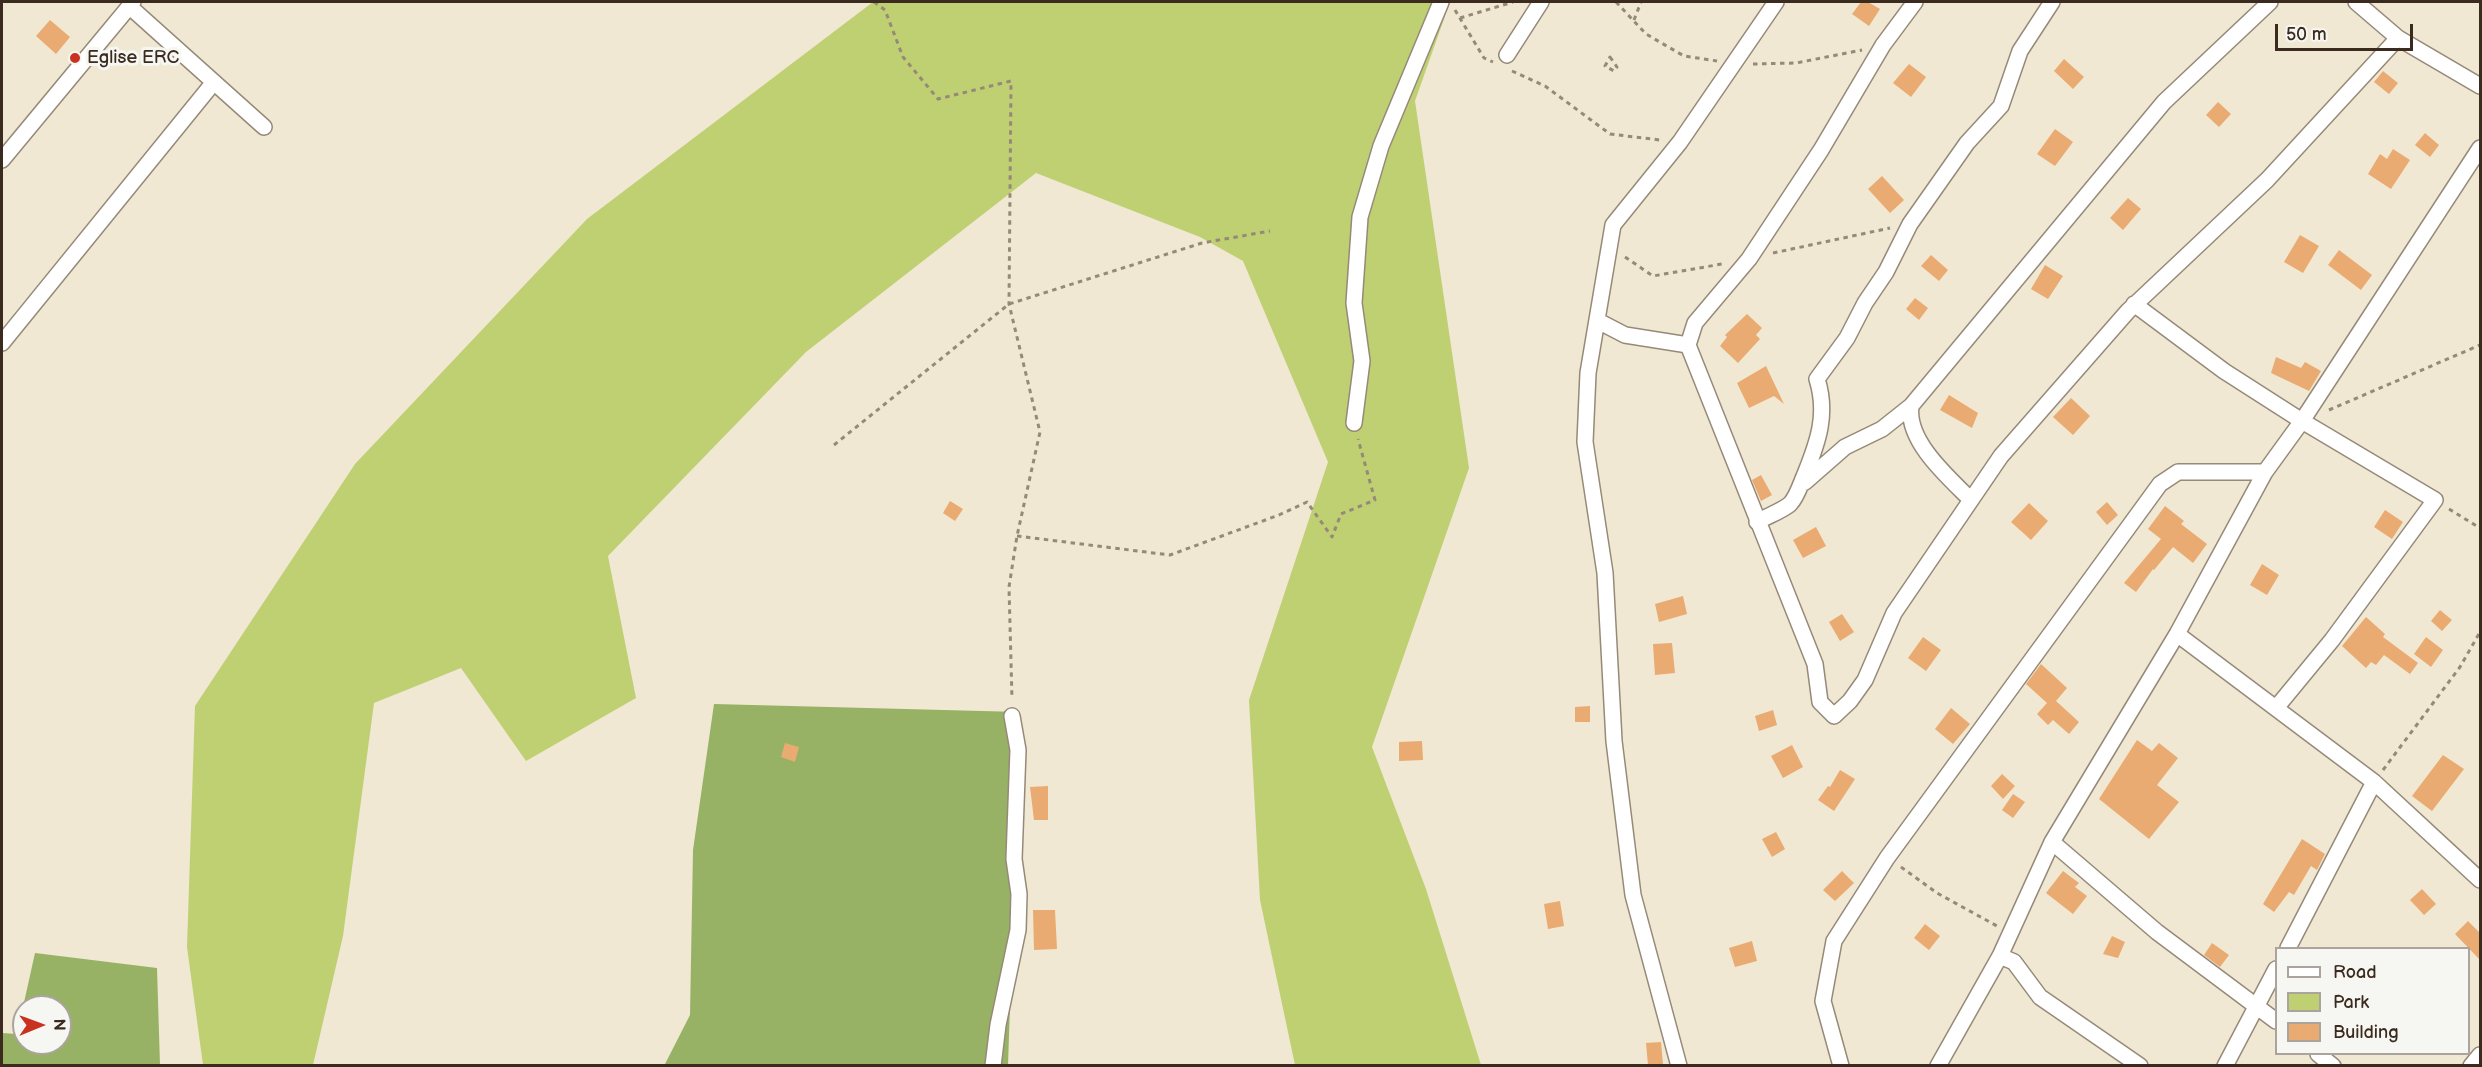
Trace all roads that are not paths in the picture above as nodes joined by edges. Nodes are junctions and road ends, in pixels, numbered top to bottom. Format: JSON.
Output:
{"nodes":[{"id":1,"x":1441,"y":2,"type":"edge"},
{"id":2,"x":1541,"y":2,"type":"edge"},
{"id":3,"x":1776,"y":2,"type":"edge"},
{"id":4,"x":1915,"y":2,"type":"edge"},
{"id":5,"x":2052,"y":2,"type":"edge"},
{"id":6,"x":2270,"y":2,"type":"edge"},
{"id":7,"x":2356,"y":2,"type":"edge"},
{"id":8,"x":131,"y":4,"type":"edge"},
{"id":9,"x":2398,"y":39,"type":"junction"},
{"id":10,"x":1502,"y":62,"type":"road end"},
{"id":11,"x":214,"y":82,"type":"junction"},
{"id":12,"x":2481,"y":86,"type":"edge"},
{"id":13,"x":264,"y":127,"type":"dead end"},
{"id":14,"x":2481,"y":148,"type":"edge"},
{"id":15,"x":2,"y":160,"type":"edge"},
{"id":16,"x":2134,"y":304,"type":"junction"},
{"id":17,"x":1598,"y":321,"type":"junction"},
{"id":18,"x":2,"y":343,"type":"edge"},
{"id":19,"x":1688,"y":345,"type":"junction"},
{"id":20,"x":1911,"y":406,"type":"junction"},
{"id":21,"x":2302,"y":421,"type":"junction"},
{"id":22,"x":1354,"y":423,"type":"road end"},
{"id":23,"x":2265,"y":472,"type":"junction"},
{"id":24,"x":1800,"y":488,"type":"junction"},
{"id":25,"x":1971,"y":500,"type":"junction"},
{"id":26,"x":1757,"y":522,"type":"junction"},
{"id":27,"x":2177,"y":634,"type":"junction"},
{"id":28,"x":2276,"y":708,"type":"junction"},
{"id":29,"x":1012,"y":716,"type":"road end"},
{"id":30,"x":2374,"y":782,"type":"junction"},
{"id":31,"x":2052,"y":842,"type":"junction"},
{"id":32,"x":2481,"y":880,"type":"edge"},
{"id":33,"x":2289,"y":947,"type":"edge"},
{"id":34,"x":2000,"y":956,"type":"junction"},
{"id":35,"x":2275,"y":973,"type":"edge"},
{"id":36,"x":2256,"y":1006,"type":"junction"},
{"id":37,"x":2275,"y":1020,"type":"edge"},
{"id":38,"x":2320,"y":1055,"type":"edge"},
{"id":39,"x":2481,"y":1055,"type":"edge"},
{"id":40,"x":993,"y":1065,"type":"edge"},
{"id":41,"x":1679,"y":1065,"type":"edge"},
{"id":42,"x":1841,"y":1065,"type":"edge"},
{"id":43,"x":1938,"y":1065,"type":"edge"},
{"id":44,"x":2140,"y":1065,"type":"edge"},
{"id":45,"x":2225,"y":1065,"type":"edge"},
{"id":46,"x":2333,"y":1065,"type":"edge"},
{"id":47,"x":2471,"y":1065,"type":"edge"}],
"edges":[{"from":1,"to":22,"type":"street"},
{"from":2,"to":10,"type":"street"},
{"from":3,"to":17,"type":"street"},
{"from":4,"to":19,"type":"street"},
{"from":5,"to":24,"type":"street"},
{"from":6,"to":20,"type":"street"},
{"from":7,"to":9,"type":"street"},
{"from":8,"to":11,"type":"street"},
{"from":8,"to":15,"type":"street"},
{"from":9,"to":12,"type":"street"},
{"from":9,"to":16,"type":"street"},
{"from":11,"to":13,"type":"street"},
{"from":11,"to":18,"type":"street"},
{"from":14,"to":21,"type":"street"},
{"from":16,"to":21,"type":"street"},
{"from":16,"to":25,"type":"street"},
{"from":17,"to":19,"type":"street"},
{"from":17,"to":41,"type":"street"},
{"from":19,"to":26,"type":"street"},
{"from":20,"to":24,"type":"street"},
{"from":20,"to":25,"type":"street"},
{"from":21,"to":23,"type":"street"},
{"from":21,"to":28,"type":"street"},
{"from":23,"to":27,"type":"street"},
{"from":23,"to":42,"type":"street"},
{"from":24,"to":26,"type":"street"},
{"from":25,"to":26,"type":"street"},
{"from":27,"to":28,"type":"street"},
{"from":27,"to":31,"type":"street"},
{"from":28,"to":30,"type":"street"},
{"from":29,"to":40,"type":"street"},
{"from":30,"to":32,"type":"street"},
{"from":30,"to":33,"type":"street"},
{"from":31,"to":34,"type":"street"},
{"from":31,"to":36,"type":"street"},
{"from":34,"to":43,"type":"street"},
{"from":34,"to":44,"type":"street"},
{"from":35,"to":36,"type":"street"},
{"from":36,"to":37,"type":"street"},
{"from":36,"to":45,"type":"street"},
{"from":38,"to":46,"type":"street"},
{"from":39,"to":47,"type":"street"}]}
